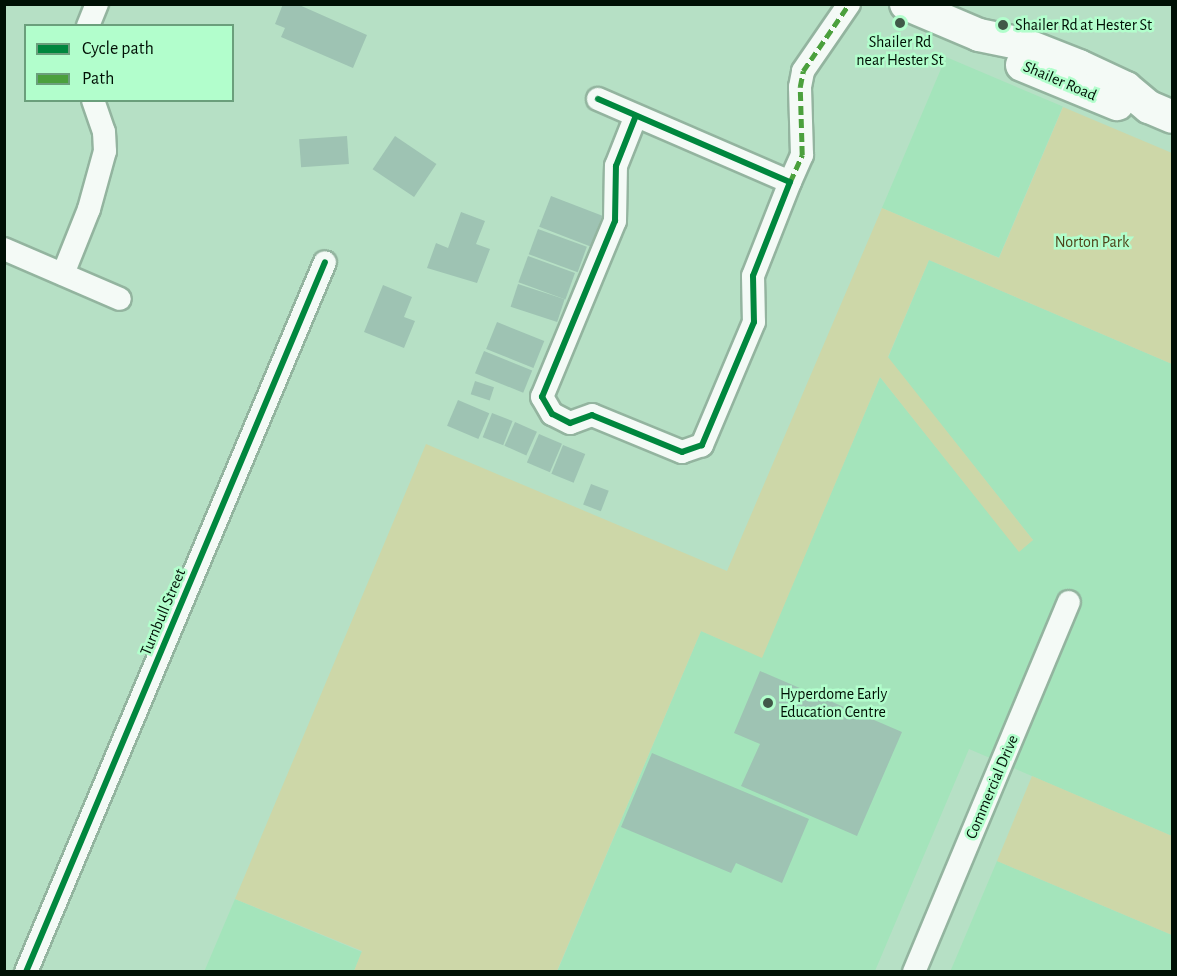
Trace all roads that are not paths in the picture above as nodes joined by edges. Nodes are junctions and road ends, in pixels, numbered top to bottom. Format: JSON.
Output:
{"nodes":[{"id":1,"x":97,"y":4,"type":"edge"},
{"id":2,"x":849,"y":4,"type":"edge"},
{"id":3,"x":906,"y":4,"type":"edge"},
{"id":4,"x":89,"y":24,"type":"edge"},
{"id":5,"x":598,"y":99,"type":"dead end"},
{"id":6,"x":94,"y":102,"type":"edge"},
{"id":7,"x":1161,"y":112,"type":"edge"},
{"id":8,"x":635,"y":118,"type":"junction"},
{"id":9,"x":790,"y":182,"type":"junction"},
{"id":10,"x":4,"y":249,"type":"edge"},
{"id":11,"x":325,"y":262,"type":"dead end"},
{"id":12,"x":63,"y":274,"type":"junction"},
{"id":13,"x":120,"y":299,"type":"dead end"},
{"id":14,"x":1070,"y":602,"type":"dead end"},
{"id":15,"x":26,"y":972,"type":"edge"},
{"id":16,"x":914,"y":972,"type":"edge"}],
"edges":[{"from":1,"to":4,"type":"street"},
{"from":2,"to":9,"type":"street"},
{"from":3,"to":7,"type":"street","name":"Shailer Road"},
{"from":5,"to":8,"type":"street"},
{"from":6,"to":12,"type":"street"},
{"from":8,"to":9,"type":"street"},
{"from":8,"to":9,"type":"street"},
{"from":10,"to":12,"type":"street"},
{"from":11,"to":15,"type":"street","name":"Turnbull Street"},
{"from":12,"to":13,"type":"street"},
{"from":14,"to":16,"type":"street","name":"Commercial Drive"}]}
